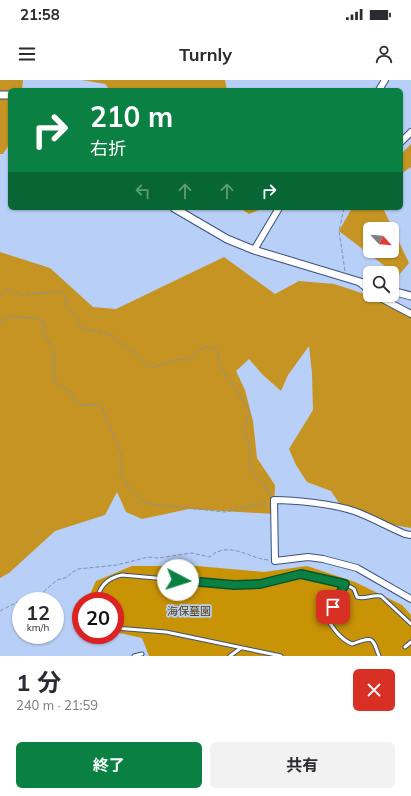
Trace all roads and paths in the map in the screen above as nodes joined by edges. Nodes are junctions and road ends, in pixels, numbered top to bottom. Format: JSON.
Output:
{"nodes":[{"id":1,"x":411,"y":132,"type":"edge"},
{"id":2,"x":403,"y":140,"type":"edge"},
{"id":3,"x":177,"y":210,"type":"edge"},
{"id":4,"x":278,"y":210,"type":"edge"},
{"id":5,"x":344,"y":210,"type":"edge"},
{"id":6,"x":254,"y":250,"type":"junction"},
{"id":7,"x":344,"y":277,"type":"junction"},
{"id":8,"x":360,"y":283,"type":"junction"},
{"id":9,"x":363,"y":284,"type":"edge"},
{"id":10,"x":363,"y":286,"type":"edge"},
{"id":11,"x":399,"y":293,"type":"edge"},
{"id":12,"x":0,"y":296,"type":"edge"},
{"id":13,"x":411,"y":296,"type":"edge"},
{"id":14,"x":388,"y":302,"type":"edge"},
{"id":15,"x":411,"y":314,"type":"edge"},
{"id":16,"x":0,"y":321,"type":"edge"},
{"id":17,"x":274,"y":500,"type":"junction"},
{"id":18,"x":411,"y":535,"type":"edge"},
{"id":19,"x":275,"y":561,"type":"junction"},
{"id":20,"x":345,"y":584,"type":"junction"},
{"id":21,"x":99,"y":592,"type":"edge"},
{"id":22,"x":411,"y":599,"type":"edge"},
{"id":23,"x":0,"y":611,"type":"edge"},
{"id":24,"x":411,"y":624,"type":"edge"},
{"id":25,"x":124,"y":629,"type":"edge"},
{"id":26,"x":411,"y":642,"type":"edge"},
{"id":27,"x":405,"y":647,"type":"dead end"},
{"id":28,"x":241,"y":648,"type":"junction"},
{"id":29,"x":142,"y":654,"type":"dead end"},
{"id":30,"x":134,"y":656,"type":"edge"},
{"id":31,"x":230,"y":656,"type":"edge"},
{"id":32,"x":280,"y":656,"type":"edge"},
{"id":33,"x":379,"y":656,"type":"edge"}],
"edges":[{"from":1,"to":2,"type":"street"},
{"from":3,"to":6,"type":"street"},
{"from":4,"to":6,"type":"street"},
{"from":5,"to":7,"type":"path"},
{"from":6,"to":7,"type":"street"},
{"from":7,"to":8,"type":"street"},
{"from":8,"to":9,"type":"street"},
{"from":8,"to":10,"type":"street"},
{"from":11,"to":13,"type":"street"},
{"from":12,"to":17,"type":"path"},
{"from":14,"to":15,"type":"street"},
{"from":16,"to":17,"type":"path"},
{"from":17,"to":18,"type":"street"},
{"from":17,"to":19,"type":"street"},
{"from":19,"to":22,"type":"street"},
{"from":19,"to":23,"type":"path"},
{"from":20,"to":21,"type":"lane"},
{"from":20,"to":24,"type":"lane"},
{"from":20,"to":33,"type":"lane"},
{"from":25,"to":28,"type":"lane"},
{"from":26,"to":27,"type":"lane"},
{"from":28,"to":31,"type":"lane"},
{"from":28,"to":32,"type":"lane"},
{"from":29,"to":30,"type":"lane"}]}
